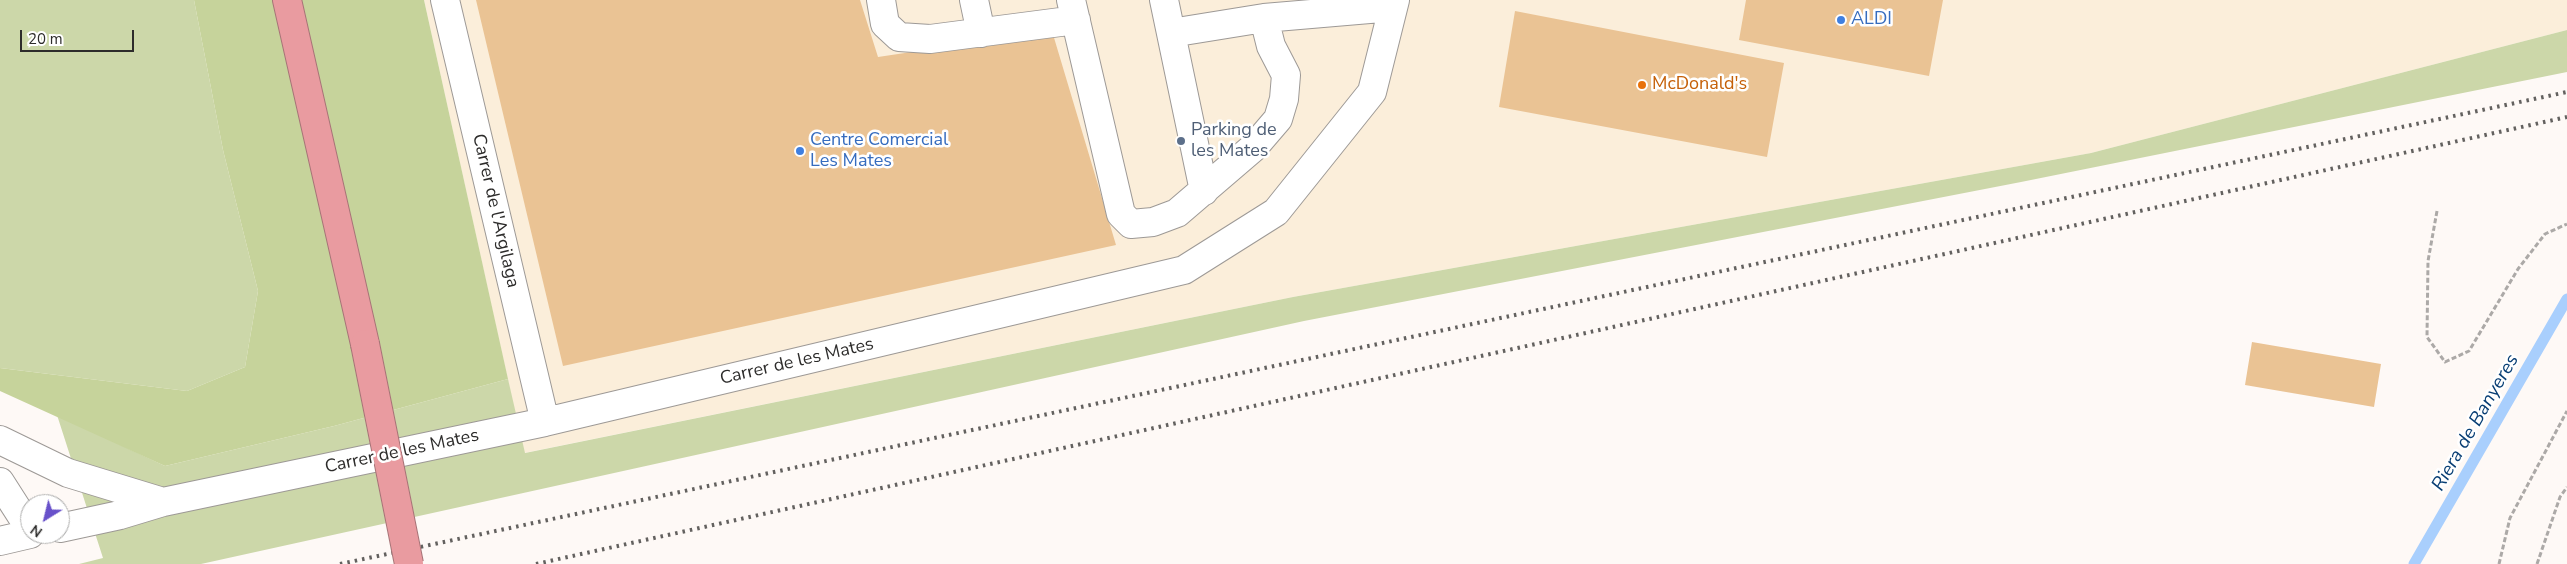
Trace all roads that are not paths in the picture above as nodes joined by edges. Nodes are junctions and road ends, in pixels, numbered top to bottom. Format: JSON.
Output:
{"nodes":[{"id":1,"x":287,"y":0,"type":"edge"},
{"id":2,"x":445,"y":0,"type":"edge"},
{"id":3,"x":881,"y":0,"type":"edge"},
{"id":4,"x":974,"y":0,"type":"edge"},
{"id":5,"x":1164,"y":0,"type":"edge"},
{"id":6,"x":1394,"y":4,"type":"edge"},
{"id":7,"x":1074,"y":10,"type":"edge"},
{"id":8,"x":1264,"y":18,"type":"junction"},
{"id":9,"x":981,"y":33,"type":"junction"},
{"id":10,"x":1171,"y":33,"type":"junction"},
{"id":11,"x":1204,"y":191,"type":"junction"},
{"id":12,"x":545,"y":422,"type":"junction"},
{"id":13,"x":0,"y":440,"type":"edge"},
{"id":14,"x":0,"y":482,"type":"edge"},
{"id":15,"x":163,"y":502,"type":"junction"},
{"id":16,"x":20,"y":513,"type":"edge"},
{"id":17,"x":70,"y":526,"type":"edge"},
{"id":18,"x":20,"y":536,"type":"edge"},
{"id":19,"x":0,"y":541,"type":"edge"},
{"id":20,"x":409,"y":564,"type":"edge"}],
"edges":[{"from":1,"to":20,"type":"highway","bridge":true},
{"from":2,"to":12,"type":"street","name":"Carrer de l'Argilaga"},
{"from":3,"to":9,"type":"street"},
{"from":4,"to":9,"type":"street"},
{"from":5,"to":10,"type":"street"},
{"from":6,"to":8,"type":"street"},
{"from":6,"to":12,"type":"street","name":"Carrer de les Mates"},
{"from":7,"to":9,"type":"street"},
{"from":7,"to":11,"type":"street"},
{"from":8,"to":10,"type":"street"},
{"from":8,"to":11,"type":"street"},
{"from":10,"to":11,"type":"street"},
{"from":12,"to":15,"type":"street","name":"Carrer de les Mates"},
{"from":13,"to":15,"type":"street"},
{"from":14,"to":16,"type":"street"},
{"from":15,"to":17,"type":"street","name":"Carrer de les Mates"},
{"from":18,"to":19,"type":"street"}]}
